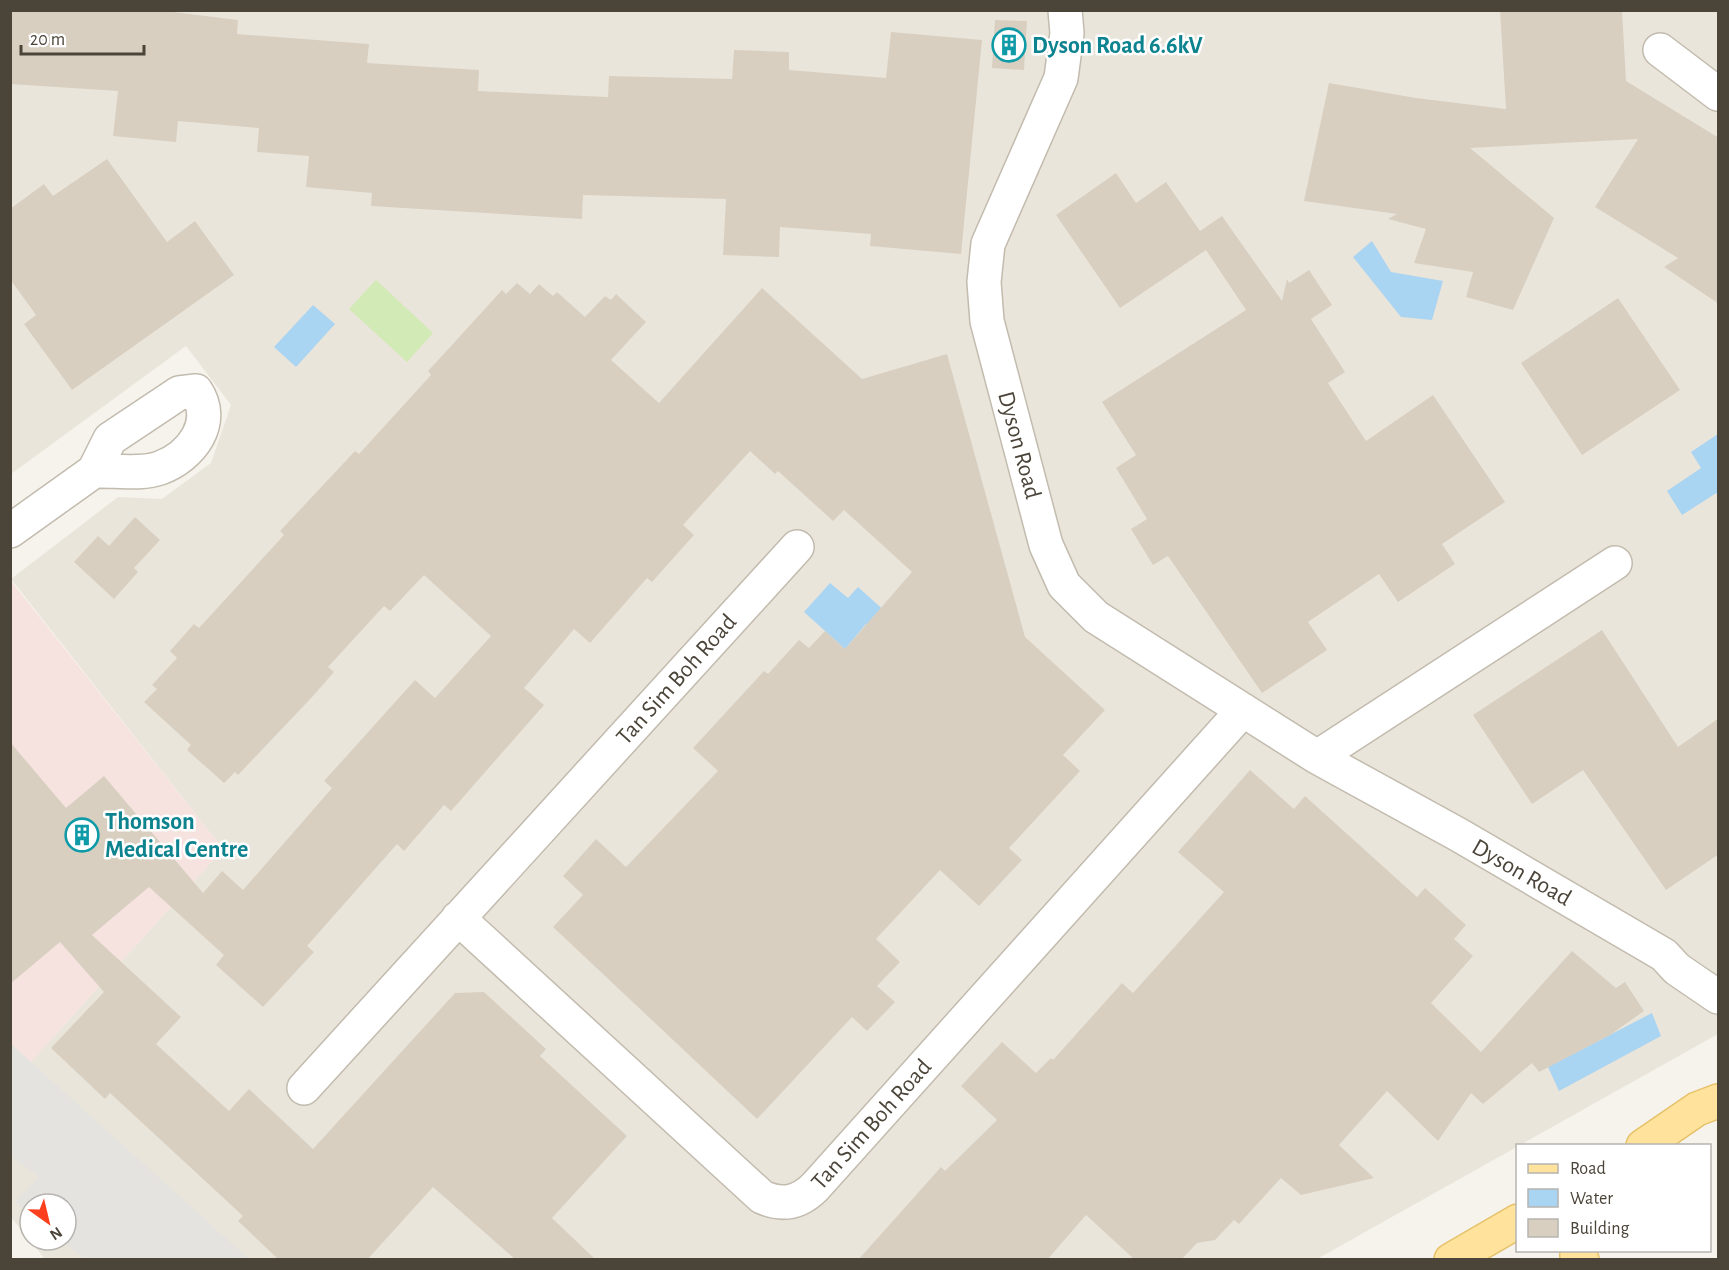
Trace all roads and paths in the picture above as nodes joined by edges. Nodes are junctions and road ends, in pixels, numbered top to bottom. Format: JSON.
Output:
{"nodes":[{"id":1,"x":1065,"y":10,"type":"edge"},
{"id":2,"x":1660,"y":50,"type":"dead end"},
{"id":3,"x":1719,"y":94,"type":"edge"},
{"id":4,"x":94,"y":471,"type":"dead end"},
{"id":5,"x":10,"y":531,"type":"edge"},
{"id":6,"x":797,"y":547,"type":"dead end"},
{"id":7,"x":1615,"y":563,"type":"dead end"},
{"id":8,"x":1243,"y":710,"type":"junction"},
{"id":9,"x":1317,"y":757,"type":"junction"},
{"id":10,"x":458,"y":918,"type":"junction"},
{"id":11,"x":1719,"y":997,"type":"edge"},
{"id":12,"x":304,"y":1088,"type":"dead end"},
{"id":13,"x":1719,"y":1101,"type":"edge"},
{"id":14,"x":1646,"y":1144,"type":"edge"},
{"id":15,"x":1516,"y":1222,"type":"edge"},
{"id":16,"x":1451,"y":1260,"type":"edge"}],
"edges":[{"from":1,"to":8,"type":"street","name":"Dyson Road"},
{"from":2,"to":3,"type":"street"},
{"from":4,"to":5,"type":"street"},
{"from":6,"to":10,"type":"street","name":"Tan Sim Boh Road"},
{"from":7,"to":9,"type":"street"},
{"from":8,"to":9,"type":"street","name":"Dyson Road"},
{"from":8,"to":10,"type":"street","name":"Tan Sim Boh Road"},
{"from":9,"to":11,"type":"street","name":"Dyson Road"},
{"from":10,"to":12,"type":"street","name":"Tan Sim Boh Road"},
{"from":13,"to":14,"type":"main road"},
{"from":15,"to":16,"type":"main road"}]}
